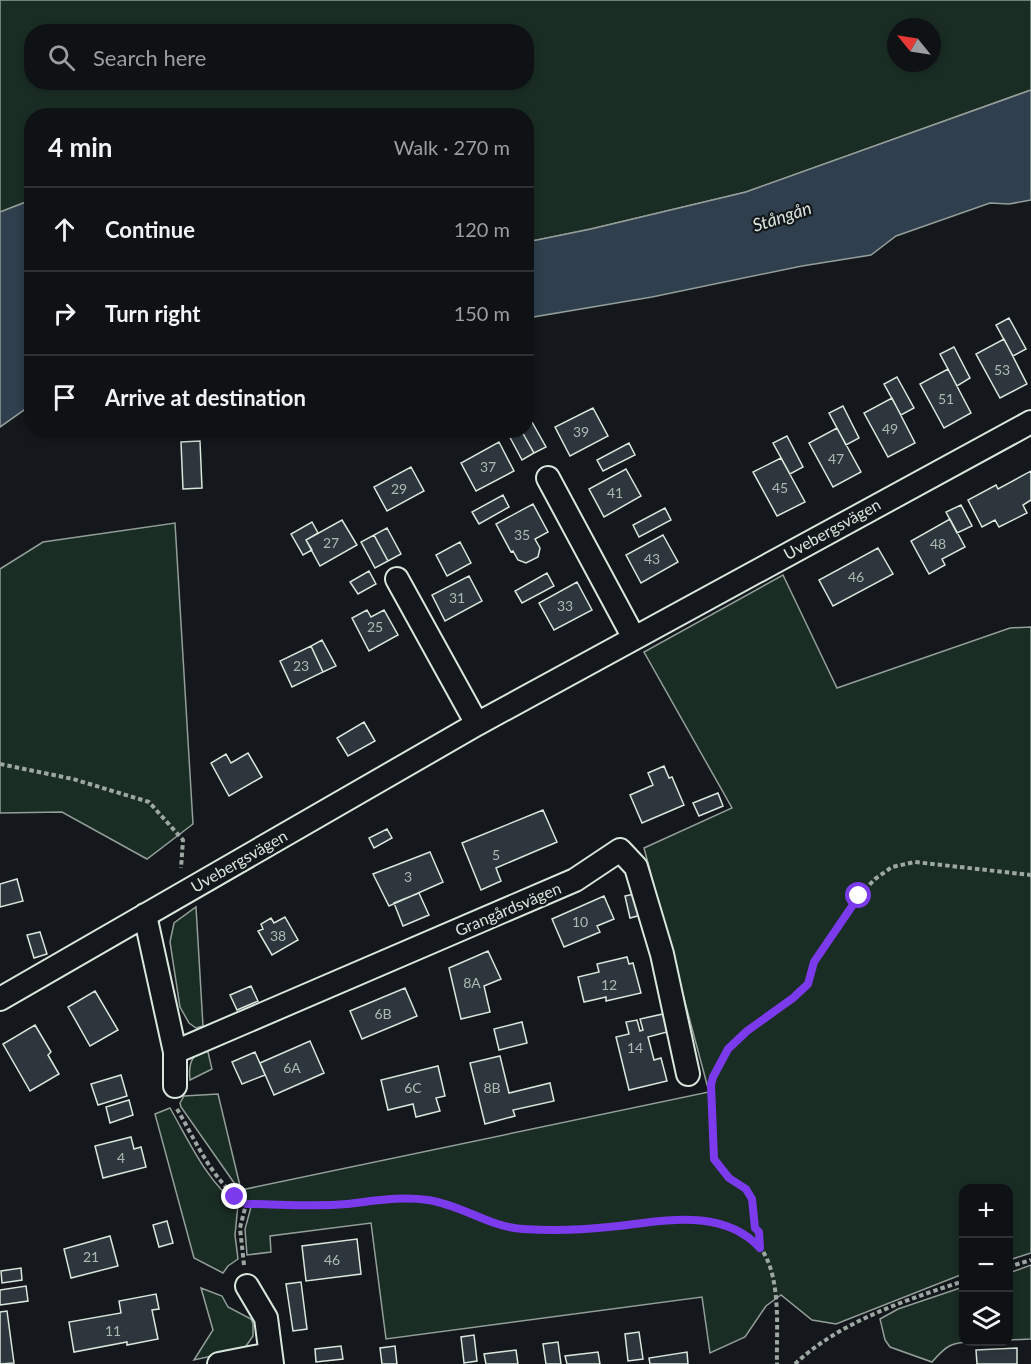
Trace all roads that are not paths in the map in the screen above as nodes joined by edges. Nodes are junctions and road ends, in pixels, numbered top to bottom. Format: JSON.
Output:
{"nodes":[{"id":1,"x":1031,"y":422,"type":"edge"},
{"id":2,"x":549,"y":478,"type":"dead end"},
{"id":3,"x":397,"y":579,"type":"dead end"},
{"id":4,"x":634,"y":638,"type":"junction"},
{"id":5,"x":477,"y":724,"type":"junction"},
{"id":6,"x":145,"y":915,"type":"junction"},
{"id":7,"x":0,"y":999,"type":"edge"},
{"id":8,"x":175,"y":1052,"type":"junction"},
{"id":9,"x":688,"y":1074,"type":"dead end"},
{"id":10,"x":175,"y":1086,"type":"road end"},
{"id":11,"x":247,"y":1286,"type":"road end"},
{"id":12,"x":271,"y":1359,"type":"edge"},
{"id":13,"x":219,"y":1364,"type":"edge"}],
"edges":[{"from":1,"to":4,"type":"street","name":"Uvebergsvägen"},
{"from":2,"to":4,"type":"street"},
{"from":3,"to":5,"type":"street"},
{"from":4,"to":5,"type":"street","name":"Uvebergsvägen"},
{"from":5,"to":6,"type":"street","name":"Uvebergsvägen"},
{"from":6,"to":7,"type":"street","name":"Uvebergsvägen"},
{"from":6,"to":8,"type":"street"},
{"from":8,"to":9,"type":"street","name":"Grangårdsvägen"},
{"from":8,"to":10,"type":"street"},
{"from":11,"to":12,"type":"street"},
{"from":12,"to":13,"type":"street"}]}
